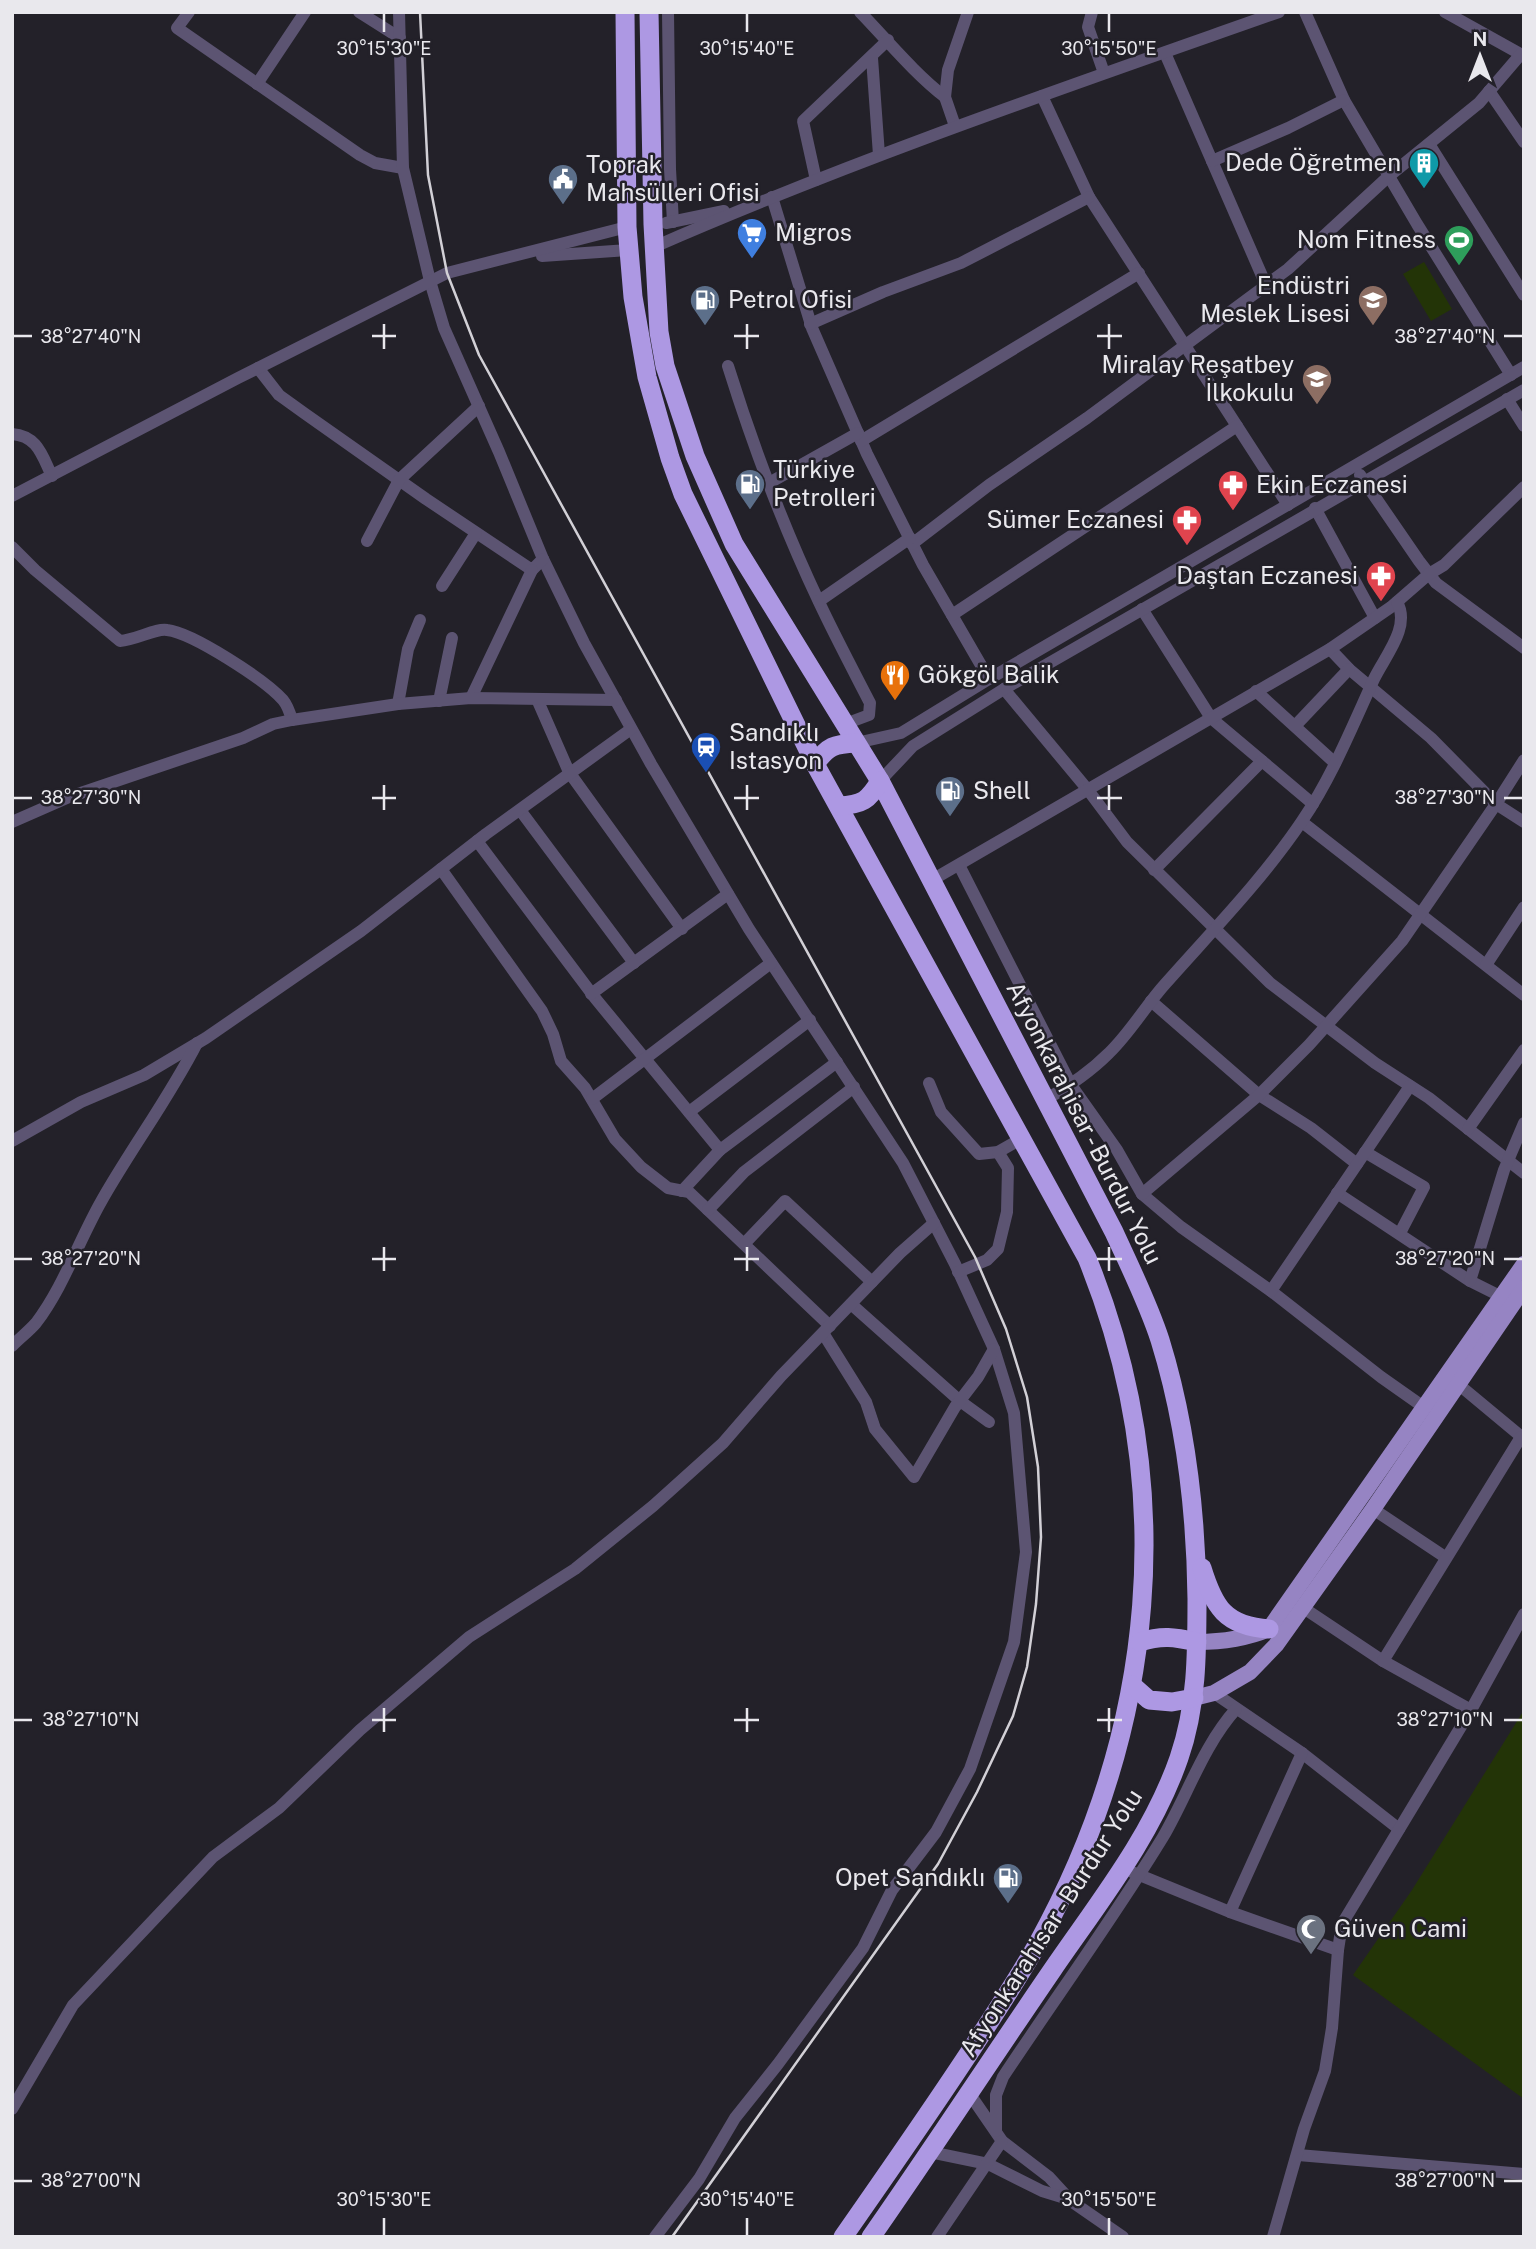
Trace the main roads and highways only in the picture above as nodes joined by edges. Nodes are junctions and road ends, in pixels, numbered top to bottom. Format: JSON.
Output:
{"nodes":[{"id":1,"x":625,"y":12,"type":"edge"},
{"id":2,"x":649,"y":12,"type":"edge"},
{"id":3,"x":663,"y":223,"type":"junction"},
{"id":4,"x":627,"y":228,"type":"junction"},
{"id":5,"x":654,"y":247,"type":"junction"},
{"id":6,"x":628,"y":250,"type":"junction"},
{"id":7,"x":856,"y":743,"type":"junction"},
{"id":8,"x":815,"y":764,"type":"junction"},
{"id":9,"x":880,"y":781,"type":"junction"},
{"id":10,"x":839,"y":806,"type":"junction"},
{"id":11,"x":1524,"y":1264,"type":"edge"},
{"id":12,"x":1524,"y":1289,"type":"edge"},
{"id":13,"x":1196,"y":1545,"type":"junction"},
{"id":14,"x":1269,"y":1629,"type":"junction"},
{"id":15,"x":1140,"y":1643,"type":"junction"},
{"id":16,"x":1197,"y":1643,"type":"junction"},
{"id":17,"x":1132,"y":1685,"type":"junction"},
{"id":18,"x":1194,"y":1698,"type":"junction"},
{"id":19,"x":843,"y":2237,"type":"edge"},
{"id":20,"x":871,"y":2237,"type":"edge"}],
"edges":[{"from":1,"to":4,"type":"highway","name":"Afyonkarahisar - Burdur Yolu"},
{"from":2,"to":3,"type":"highway","name":"Afyonkarahisar - Burdur Yolu"},
{"from":3,"to":4,"type":"highway"},
{"from":3,"to":5,"type":"highway","name":"Afyonkarahisar - Burdur Yolu"},
{"from":4,"to":6,"type":"highway","name":"Afyonkarahisar - Burdur Yolu"},
{"from":5,"to":6,"type":"highway"},
{"from":5,"to":7,"type":"highway","name":"Afyonkarahisar - Burdur Yolu"},
{"from":6,"to":8,"type":"highway","name":"Afyonkarahisar - Burdur Yolu"},
{"from":7,"to":8,"type":"highway"},
{"from":7,"to":9,"type":"highway","name":"Afyonkarahisar - Burdur Yolu"},
{"from":8,"to":10,"type":"highway","name":"Afyonkarahisar - Burdur Yolu"},
{"from":9,"to":10,"type":"highway"},
{"from":9,"to":13,"type":"highway","name":"Afyonkarahisar - Burdur Yolu"},
{"from":10,"to":15,"type":"highway","name":"Afyonkarahisar - Burdur Yolu"},
{"from":11,"to":14,"type":"main road"},
{"from":12,"to":18,"type":"main road"},
{"from":13,"to":14,"type":"highway"},
{"from":13,"to":16,"type":"highway","name":"Afyonkarahisar - Burdur Yolu"},
{"from":14,"to":16,"type":"main road"},
{"from":15,"to":16,"type":"highway"},
{"from":15,"to":17,"type":"highway","name":"Afyonkarahisar - Burdur Yolu"},
{"from":16,"to":18,"type":"highway","name":"Afyonkarahisar - Burdur Yolu"},
{"from":17,"to":18,"type":"highway"},
{"from":17,"to":19,"type":"highway","name":"Afyonkarahisar - Burdur Yolu"},
{"from":18,"to":20,"type":"highway","name":"Afyonkarahisar - Burdur Yolu"}]}
